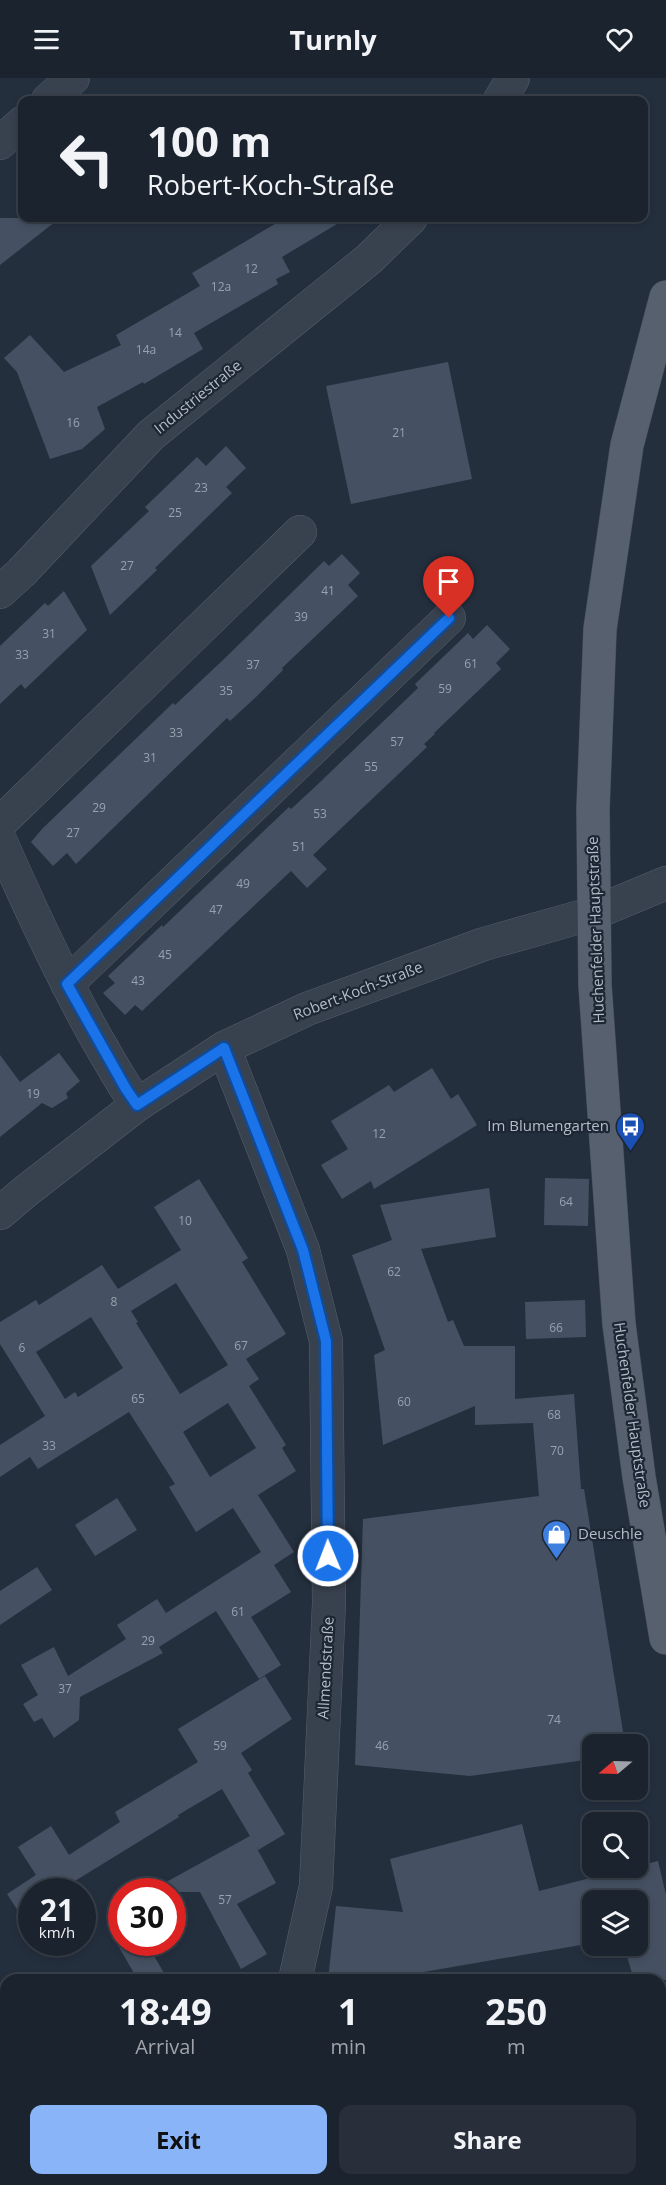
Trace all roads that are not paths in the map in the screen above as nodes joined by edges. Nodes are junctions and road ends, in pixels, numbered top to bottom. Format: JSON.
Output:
{"nodes":[{"id":1,"x":73,"y":78,"type":"edge"},
{"id":2,"x":513,"y":78,"type":"edge"},
{"id":3,"x":53,"y":96,"type":"edge"},
{"id":4,"x":502,"y":96,"type":"edge"},
{"id":5,"x":18,"y":127,"type":"edge"},
{"id":6,"x":0,"y":143,"type":"edge"},
{"id":7,"x":407,"y":222,"type":"edge"},
{"id":8,"x":666,"y":297,"type":"edge"},
{"id":9,"x":300,"y":532,"type":"dead end"},
{"id":10,"x":0,"y":592,"type":"edge"},
{"id":11,"x":449,"y":618,"type":"dead end"},
{"id":12,"x":0,"y":824,"type":"edge"},
{"id":13,"x":0,"y":840,"type":"edge"},
{"id":14,"x":666,"y":883,"type":"edge"},
{"id":15,"x":594,"y":913,"type":"junction"},
{"id":16,"x":67,"y":984,"type":"junction"},
{"id":17,"x":224,"y":1048,"type":"junction"},
{"id":18,"x":137,"y":1105,"type":"junction"},
{"id":19,"x":0,"y":1213,"type":"edge"},
{"id":20,"x":666,"y":1638,"type":"edge"},
{"id":21,"x":297,"y":1974,"type":"edge"}],
"edges":[{"from":1,"to":3,"type":"street"},
{"from":2,"to":4,"type":"street"},
{"from":5,"to":6,"type":"street"},
{"from":7,"to":10,"type":"street","name":"Industriestraße"},
{"from":8,"to":15,"type":"main road","name":"Huchenfelder Hauptstraße"},
{"from":9,"to":12,"type":"street"},
{"from":11,"to":16,"type":"street"},
{"from":13,"to":16,"type":"street"},
{"from":14,"to":15,"type":"street"},
{"from":15,"to":17,"type":"street","name":"Robert-Koch-Straße"},
{"from":15,"to":20,"type":"main road","name":"Huchenfelder Hauptstraße"},
{"from":16,"to":18,"type":"street"},
{"from":17,"to":18,"type":"street","name":"Robert-Koch-Straße"},
{"from":17,"to":21,"type":"street","name":"Allmendstraße"},
{"from":18,"to":19,"type":"street","name":"Robert-Koch-Straße"}]}
